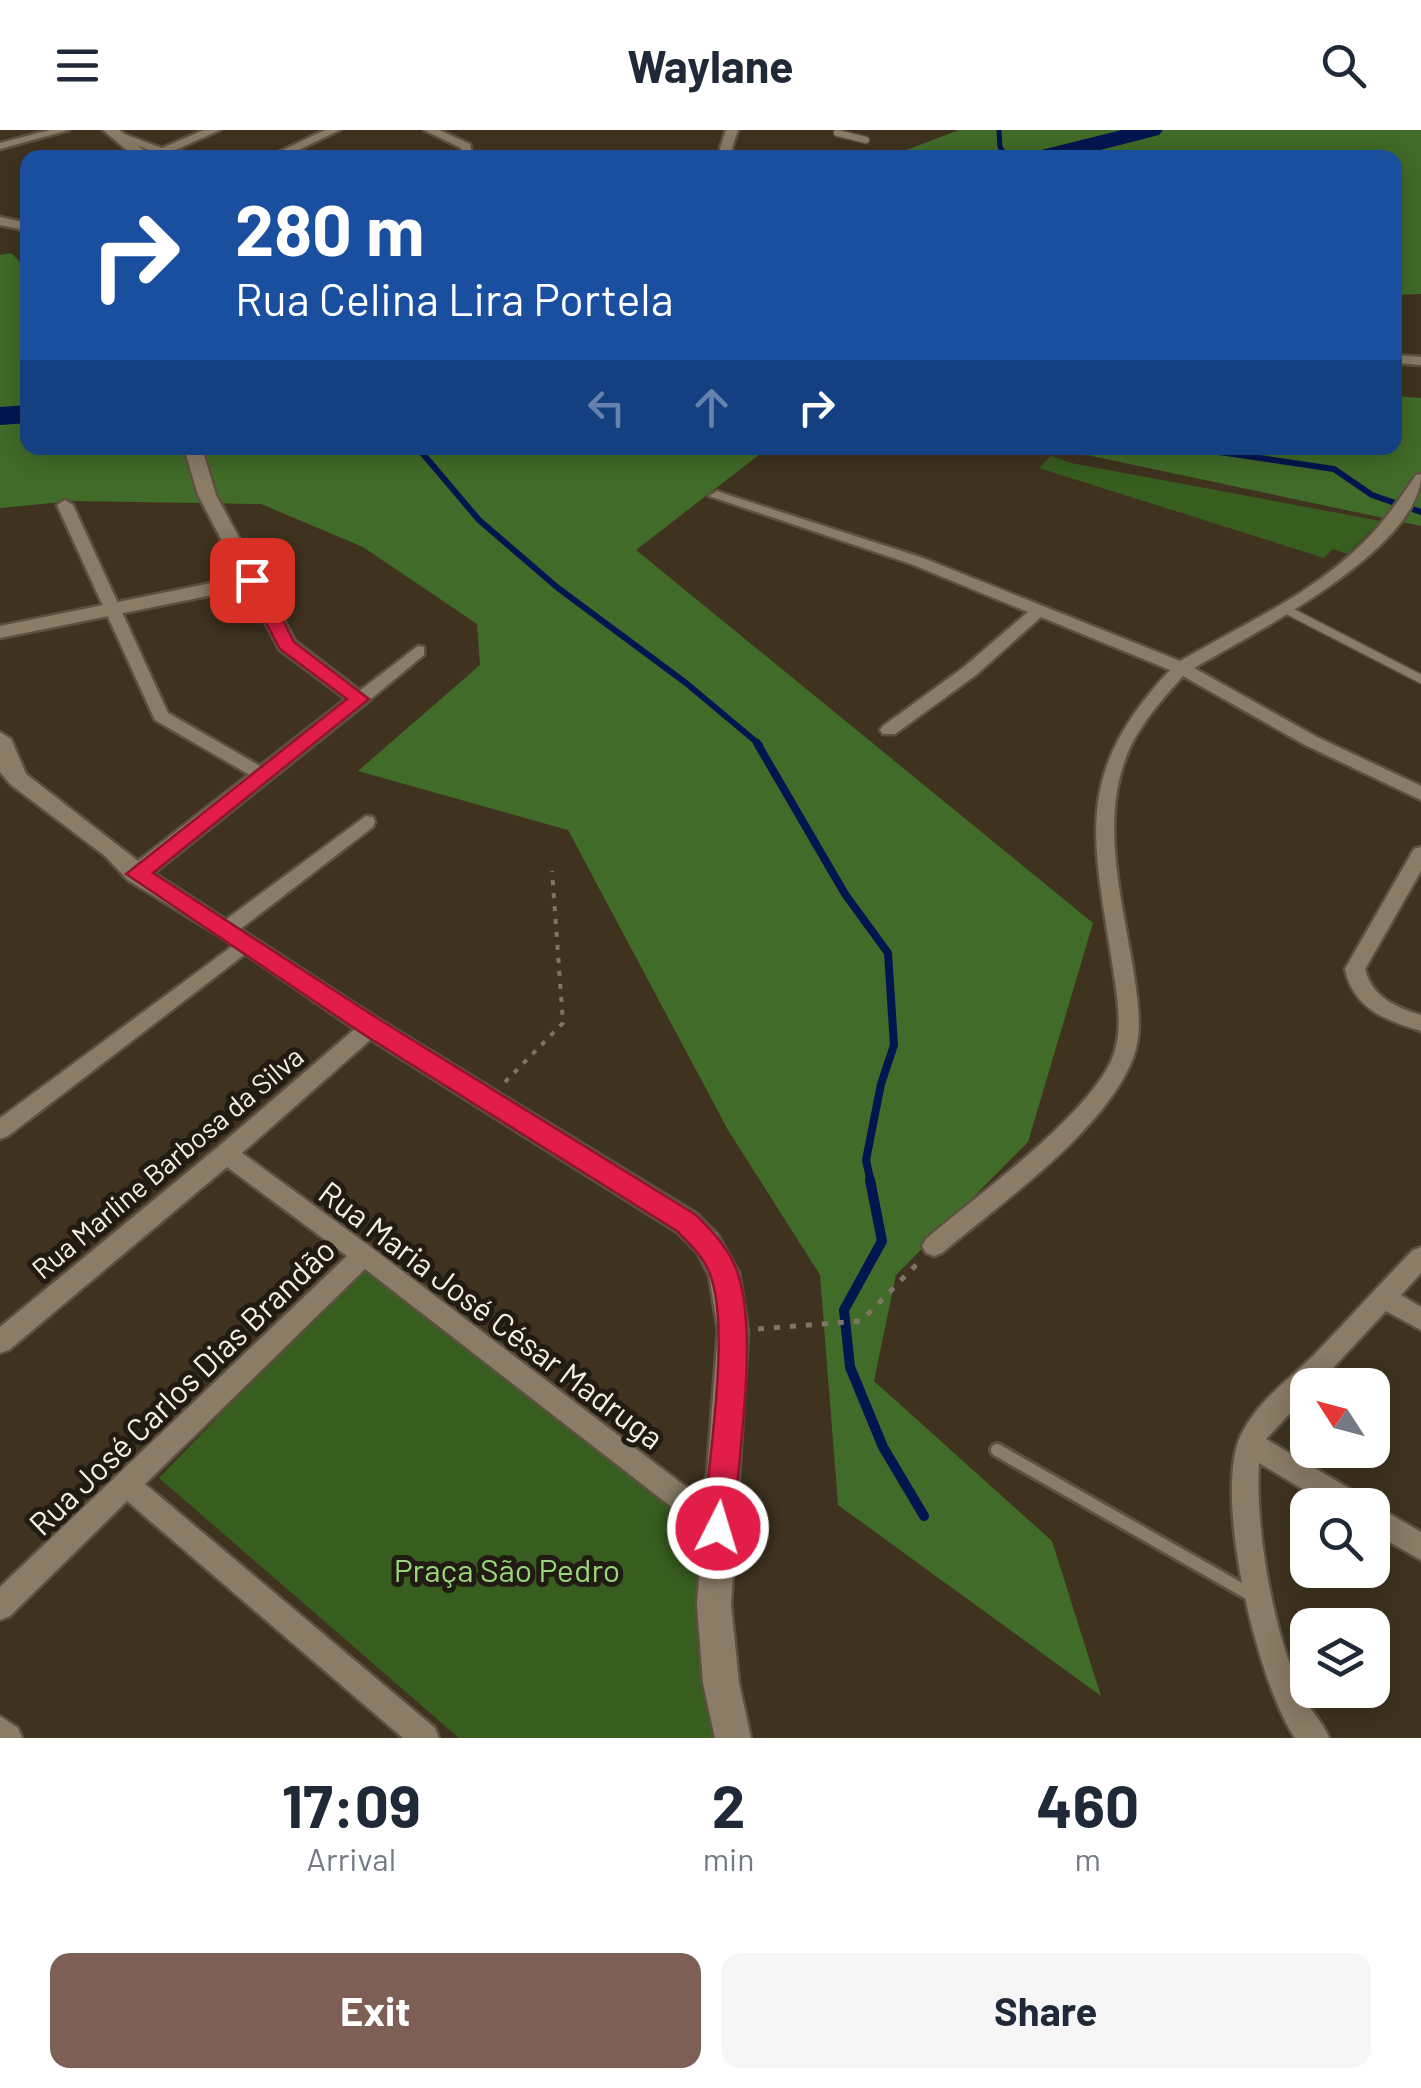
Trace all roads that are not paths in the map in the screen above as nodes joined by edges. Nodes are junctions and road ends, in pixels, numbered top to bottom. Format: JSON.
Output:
{"nodes":[{"id":1,"x":64,"y":130,"type":"edge"},
{"id":2,"x":214,"y":130,"type":"edge"},
{"id":3,"x":334,"y":130,"type":"edge"},
{"id":4,"x":430,"y":130,"type":"edge"},
{"id":5,"x":837,"y":132,"type":"edge"},
{"id":6,"x":116,"y":133,"type":"edge"},
{"id":7,"x":866,"y":140,"type":"dead end"},
{"id":8,"x":0,"y":146,"type":"edge"},
{"id":9,"x":836,"y":147,"type":"dead end"},
{"id":10,"x":136,"y":150,"type":"edge"},
{"id":11,"x":161,"y":150,"type":"edge"},
{"id":12,"x":166,"y":150,"type":"edge"},
{"id":13,"x":288,"y":150,"type":"edge"},
{"id":14,"x":466,"y":150,"type":"edge"},
{"id":15,"x":195,"y":455,"type":"edge"},
{"id":16,"x":1421,"y":478,"type":"edge"},
{"id":17,"x":717,"y":496,"type":"dead end"},
{"id":18,"x":65,"y":505,"type":"dead end"},
{"id":19,"x":255,"y":585,"type":"junction"},
{"id":20,"x":114,"y":609,"type":"junction"},
{"id":21,"x":1040,"y":610,"type":"junction"},
{"id":22,"x":1285,"y":610,"type":"junction"},
{"id":23,"x":0,"y":632,"type":"edge"},
{"id":24,"x":418,"y":651,"type":"dead end"},
{"id":25,"x":1181,"y":668,"type":"junction"},
{"id":26,"x":1421,"y":679,"type":"edge"},
{"id":27,"x":360,"y":699,"type":"junction"},
{"id":28,"x":889,"y":730,"type":"dead end"},
{"id":29,"x":0,"y":739,"type":"edge"},
{"id":30,"x":261,"y":774,"type":"junction"},
{"id":31,"x":1421,"y":794,"type":"edge"},
{"id":32,"x":366,"y":822,"type":"dead end"},
{"id":33,"x":1421,"y":854,"type":"edge"},
{"id":34,"x":146,"y":867,"type":"junction"},
{"id":35,"x":237,"y":936,"type":"junction"},
{"id":36,"x":1421,"y":1022,"type":"edge"},
{"id":37,"x":371,"y":1027,"type":"junction"},
{"id":38,"x":0,"y":1130,"type":"edge"},
{"id":39,"x":226,"y":1154,"type":"junction"},
{"id":40,"x":934,"y":1246,"type":"road end"},
{"id":41,"x":364,"y":1255,"type":"junction"},
{"id":42,"x":1421,"y":1257,"type":"edge"},
{"id":43,"x":1382,"y":1297,"type":"junction"},
{"id":44,"x":1421,"y":1319,"type":"edge"},
{"id":45,"x":0,"y":1342,"type":"edge"},
{"id":46,"x":1250,"y":1442,"type":"junction"},
{"id":47,"x":998,"y":1450,"type":"dead end"},
{"id":48,"x":126,"y":1484,"type":"junction"},
{"id":49,"x":1324,"y":1488,"type":"edge"},
{"id":50,"x":718,"y":1528,"type":"junction"},
{"id":51,"x":1390,"y":1528,"type":"edge"},
{"id":52,"x":1421,"y":1547,"type":"edge"},
{"id":53,"x":1258,"y":1599,"type":"junction"},
{"id":54,"x":0,"y":1606,"type":"edge"},
{"id":55,"x":0,"y":1730,"type":"edge"},
{"id":56,"x":8,"y":1738,"type":"edge"},
{"id":57,"x":426,"y":1738,"type":"edge"},
{"id":58,"x":733,"y":1738,"type":"edge"},
{"id":59,"x":1315,"y":1738,"type":"edge"}],
"edges":[{"from":1,"to":8,"type":"street"},
{"from":2,"to":12,"type":"street"},
{"from":3,"to":13,"type":"street"},
{"from":4,"to":14,"type":"street"},
{"from":5,"to":7,"type":"lane"},
{"from":5,"to":9,"type":"lane"},
{"from":6,"to":10,"type":"main road"},
{"from":6,"to":11,"type":"street"},
{"from":15,"to":19,"type":"main road"},
{"from":16,"to":22,"type":"street"},
{"from":17,"to":21,"type":"street"},
{"from":18,"to":20,"type":"street"},
{"from":19,"to":20,"type":"main road"},
{"from":19,"to":27,"type":"main road"},
{"from":20,"to":23,"type":"main road"},
{"from":20,"to":30,"type":"street"},
{"from":21,"to":25,"type":"street"},
{"from":21,"to":28,"type":"street"},
{"from":22,"to":25,"type":"street"},
{"from":22,"to":26,"type":"lane"},
{"from":24,"to":27,"type":"street"},
{"from":25,"to":31,"type":"street"},
{"from":25,"to":40,"type":"street"},
{"from":27,"to":30,"type":"main road"},
{"from":29,"to":34,"type":"main road"},
{"from":30,"to":34,"type":"main road"},
{"from":32,"to":35,"type":"street"},
{"from":33,"to":36,"type":"street"},
{"from":34,"to":35,"type":"main road"},
{"from":35,"to":37,"type":"main road"},
{"from":35,"to":38,"type":"street"},
{"from":37,"to":39,"type":"street","name":"Rua Marline Barbosa da Silva"},
{"from":37,"to":50,"type":"main road"},
{"from":39,"to":41,"type":"street","name":"Rua Maria José César Madruga"},
{"from":39,"to":45,"type":"street","name":"Rua Marline Barbosa da Silva"},
{"from":41,"to":48,"type":"street","name":"Rua José Carlos Dias Brandão"},
{"from":41,"to":50,"type":"street","name":"Rua Maria José César Madruga"},
{"from":42,"to":43,"type":"street"},
{"from":43,"to":44,"type":"street"},
{"from":43,"to":46,"type":"street"},
{"from":46,"to":49,"type":"street"},
{"from":46,"to":53,"type":"street"},
{"from":47,"to":53,"type":"lane"},
{"from":48,"to":54,"type":"street","name":"Rua José Carlos Dias Brandão"},
{"from":48,"to":57,"type":"street"},
{"from":50,"to":58,"type":"main road"},
{"from":51,"to":52,"type":"street"},
{"from":53,"to":59,"type":"street"},
{"from":55,"to":56,"type":"street"}]}
